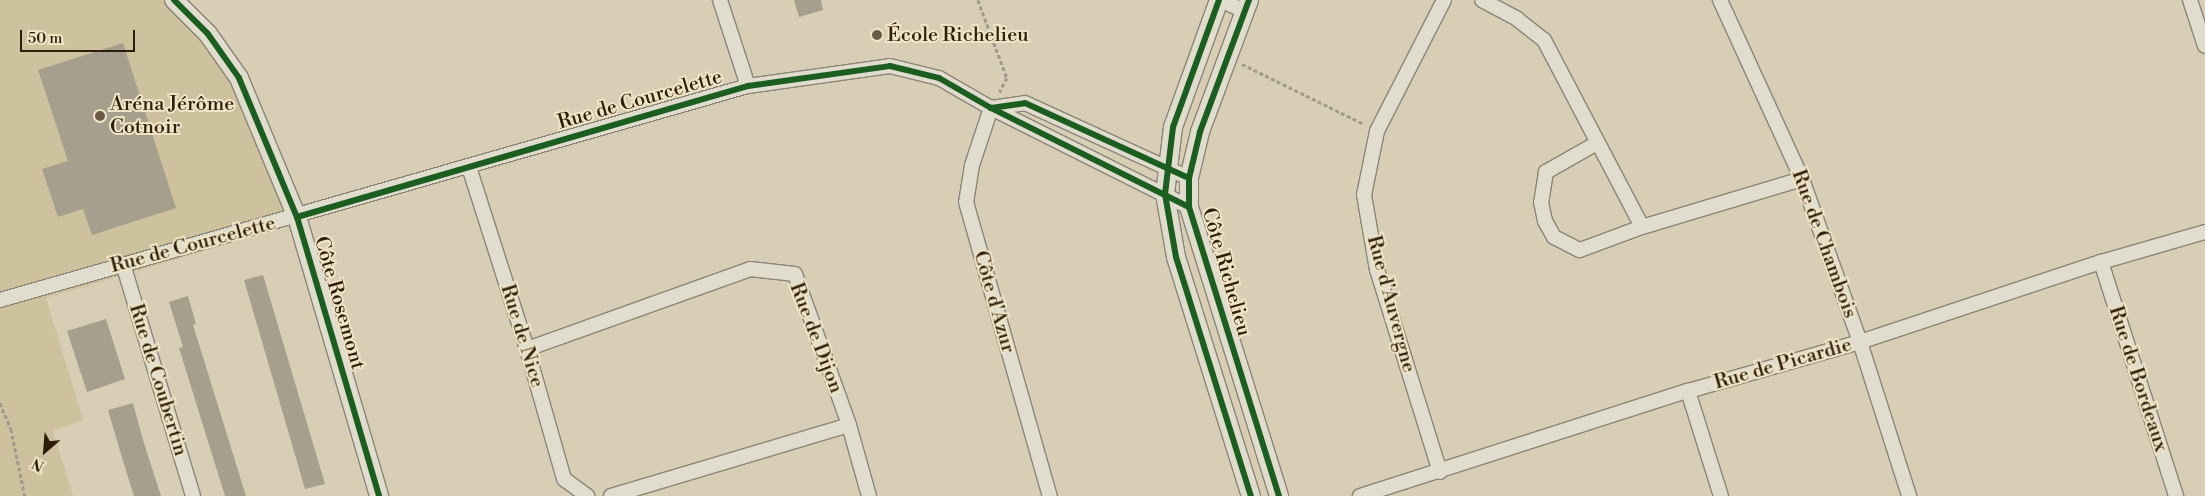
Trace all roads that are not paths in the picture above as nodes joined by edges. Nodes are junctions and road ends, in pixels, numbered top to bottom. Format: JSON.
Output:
{"nodes":[{"id":1,"x":174,"y":0,"type":"edge"},
{"id":2,"x":720,"y":0,"type":"edge"},
{"id":3,"x":1220,"y":0,"type":"edge"},
{"id":4,"x":1444,"y":0,"type":"edge"},
{"id":5,"x":1482,"y":0,"type":"edge"},
{"id":6,"x":1720,"y":0,"type":"edge"},
{"id":7,"x":2190,"y":0,"type":"edge"},
{"id":8,"x":1247,"y":6,"type":"edge"},
{"id":9,"x":2205,"y":46,"type":"edge"},
{"id":10,"x":748,"y":86,"type":"junction"},
{"id":11,"x":991,"y":108,"type":"junction"},
{"id":12,"x":1597,"y":143,"type":"junction"},
{"id":13,"x":469,"y":167,"type":"junction"},
{"id":14,"x":1166,"y":168,"type":"junction"},
{"id":15,"x":1189,"y":178,"type":"junction"},
{"id":16,"x":1802,"y":179,"type":"junction"},
{"id":17,"x":1165,"y":194,"type":"junction"},
{"id":18,"x":1189,"y":207,"type":"junction"},
{"id":19,"x":297,"y":217,"type":"junction"},
{"id":20,"x":1642,"y":227,"type":"junction"},
{"id":21,"x":2205,"y":232,"type":"edge"},
{"id":22,"x":2100,"y":262,"type":"junction"},
{"id":23,"x":123,"y":264,"type":"junction"},
{"id":24,"x":0,"y":300,"type":"edge"},
{"id":25,"x":1860,"y":342,"type":"junction"},
{"id":26,"x":527,"y":349,"type":"junction"},
{"id":27,"x":1688,"y":391,"type":"junction"},
{"id":28,"x":849,"y":425,"type":"junction"},
{"id":29,"x":1440,"y":472,"type":"junction"},
{"id":30,"x":193,"y":496,"type":"edge"},
{"id":31,"x":380,"y":496,"type":"edge"},
{"id":32,"x":587,"y":496,"type":"edge"},
{"id":33,"x":611,"y":496,"type":"edge"},
{"id":34,"x":869,"y":496,"type":"edge"},
{"id":35,"x":1050,"y":496,"type":"edge"},
{"id":36,"x":1251,"y":496,"type":"edge"},
{"id":37,"x":1280,"y":496,"type":"edge"},
{"id":38,"x":1360,"y":496,"type":"edge"},
{"id":39,"x":1721,"y":496,"type":"edge"},
{"id":40,"x":1909,"y":496,"type":"edge"},
{"id":41,"x":2176,"y":496,"type":"edge"}],
"edges":[{"from":1,"to":19,"type":"street","name":"Côte Rosemont"},
{"from":2,"to":10,"type":"street"},
{"from":3,"to":8,"type":"street"},
{"from":3,"to":14,"type":"street","name":"Côte Richelieu"},
{"from":4,"to":29,"type":"street","name":"Rue d'Auvergne"},
{"from":5,"to":12,"type":"street"},
{"from":6,"to":16,"type":"street","name":"Rue de Chambois"},
{"from":7,"to":9,"type":"street"},
{"from":8,"to":15,"type":"street","name":"Côte Richelieu"},
{"from":10,"to":11,"type":"street","name":"Rue de Courcelette"},
{"from":10,"to":13,"type":"street","name":"Rue de Courcelette"},
{"from":11,"to":14,"type":"street"},
{"from":11,"to":17,"type":"street","name":"Rue de Courcelette"},
{"from":11,"to":35,"type":"street","name":"Côte d'Azur"},
{"from":12,"to":20,"type":"street"},
{"from":12,"to":20,"type":"street"},
{"from":13,"to":19,"type":"street","name":"Rue de Courcelette"},
{"from":13,"to":26,"type":"street","name":"Rue de Nice"},
{"from":14,"to":15,"type":"street"},
{"from":14,"to":17,"type":"street","name":"Côte Richelieu"},
{"from":15,"to":18,"type":"street","name":"Côte Richelieu"},
{"from":16,"to":20,"type":"street"},
{"from":16,"to":25,"type":"street","name":"Rue de Chambois"},
{"from":17,"to":18,"type":"street","name":"Rue de Courcelette"},
{"from":17,"to":36,"type":"street","name":"Côte Richelieu"},
{"from":18,"to":37,"type":"street","name":"Côte Richelieu"},
{"from":19,"to":23,"type":"street","name":"Rue de Courcelette"},
{"from":19,"to":31,"type":"street","name":"Côte Rosemont"},
{"from":21,"to":22,"type":"street","name":"Rue de Picardie"},
{"from":22,"to":25,"type":"street","name":"Rue de Picardie"},
{"from":22,"to":41,"type":"street","name":"Rue de Bordeaux"},
{"from":23,"to":24,"type":"street","name":"Rue de Courcelette"},
{"from":23,"to":30,"type":"street","name":"Rue de Coubertin"},
{"from":25,"to":27,"type":"street","name":"Rue de Picardie"},
{"from":25,"to":40,"type":"street","name":"Rue de Chambois"},
{"from":26,"to":28,"type":"street","name":"Rue de Dijon"},
{"from":26,"to":32,"type":"street","name":"Rue de Nice"},
{"from":27,"to":29,"type":"street","name":"Rue de Picardie"},
{"from":27,"to":39,"type":"street"},
{"from":28,"to":33,"type":"street"},
{"from":28,"to":34,"type":"street","name":"Rue de Dijon"},
{"from":29,"to":38,"type":"street","name":"Rue de Picardie"}]}
